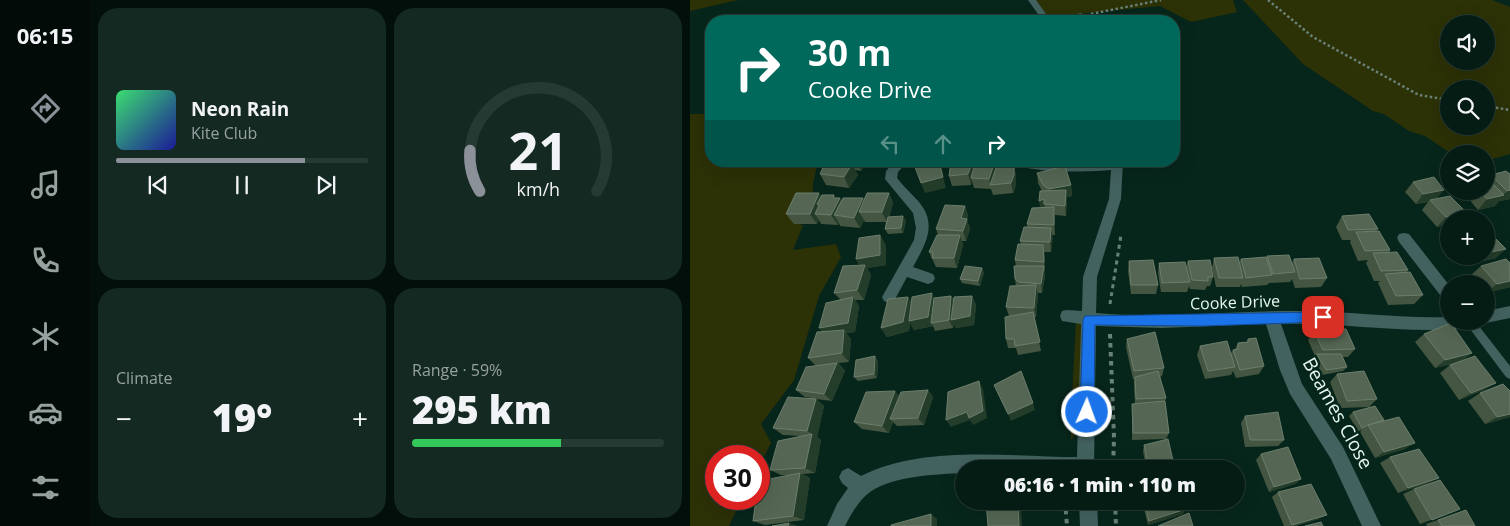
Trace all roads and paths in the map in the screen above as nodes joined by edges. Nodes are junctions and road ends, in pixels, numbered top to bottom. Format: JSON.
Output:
{"nodes":[{"id":1,"x":1032,"y":0,"type":"edge"},
{"id":2,"x":1161,"y":0,"type":"edge"},
{"id":3,"x":1268,"y":0,"type":"edge"},
{"id":4,"x":1043,"y":15,"type":"edge"},
{"id":5,"x":1081,"y":15,"type":"edge"},
{"id":6,"x":1440,"y":98,"type":"edge"},
{"id":7,"x":1495,"y":108,"type":"edge"},
{"id":8,"x":1510,"y":110,"type":"edge"},
{"id":9,"x":895,"y":167,"type":"edge"},
{"id":10,"x":1076,"y":167,"type":"edge"},
{"id":11,"x":1099,"y":167,"type":"edge"},
{"id":12,"x":1117,"y":167,"type":"edge"},
{"id":13,"x":1404,"y":238,"type":"dead end"},
{"id":14,"x":903,"y":270,"type":"junction"},
{"id":15,"x":928,"y":278,"type":"dead end"},
{"id":16,"x":1440,"y":284,"type":"edge"},
{"id":17,"x":889,"y":297,"type":"edge"},
{"id":18,"x":1510,"y":312,"type":"edge"},
{"id":19,"x":1067,"y":316,"type":"dead end"},
{"id":20,"x":1495,"y":316,"type":"edge"},
{"id":21,"x":1272,"y":318,"type":"junction"},
{"id":22,"x":1089,"y":320,"type":"junction"},
{"id":23,"x":1440,"y":323,"type":"edge"},
{"id":24,"x":1477,"y":330,"type":"edge"},
{"id":25,"x":1510,"y":374,"type":"edge"},
{"id":26,"x":1085,"y":460,"type":"edge"},
{"id":27,"x":955,"y":464,"type":"edge"},
{"id":28,"x":1066,"y":510,"type":"edge"},
{"id":29,"x":1088,"y":510,"type":"edge"},
{"id":30,"x":1115,"y":510,"type":"edge"},
{"id":31,"x":836,"y":526,"type":"edge"},
{"id":32,"x":1067,"y":526,"type":"edge"},
{"id":33,"x":1089,"y":526,"type":"edge"},
{"id":34,"x":1116,"y":526,"type":"edge"},
{"id":35,"x":1372,"y":526,"type":"edge"}],
"edges":[{"from":1,"to":4,"type":"street"},
{"from":2,"to":5,"type":"path"},
{"from":3,"to":6,"type":"path"},
{"from":7,"to":8,"type":"path"},
{"from":9,"to":14,"type":"street"},
{"from":10,"to":11,"type":"street"},
{"from":12,"to":22,"type":"street"},
{"from":13,"to":16,"type":"street"},
{"from":14,"to":15,"type":"street"},
{"from":14,"to":17,"type":"street"},
{"from":18,"to":20,"type":"street"},
{"from":19,"to":22,"type":"street","name":"Cooke Drive"},
{"from":21,"to":22,"type":"street","name":"Cooke Drive"},
{"from":21,"to":23,"type":"street","name":"Cooke Drive"},
{"from":21,"to":35,"type":"street","name":"Beames Close"},
{"from":22,"to":26,"type":"street"},
{"from":24,"to":25,"type":"lane"},
{"from":27,"to":31,"type":"street"},
{"from":28,"to":32,"type":"path"},
{"from":29,"to":33,"type":"street"},
{"from":30,"to":34,"type":"path"}]}
